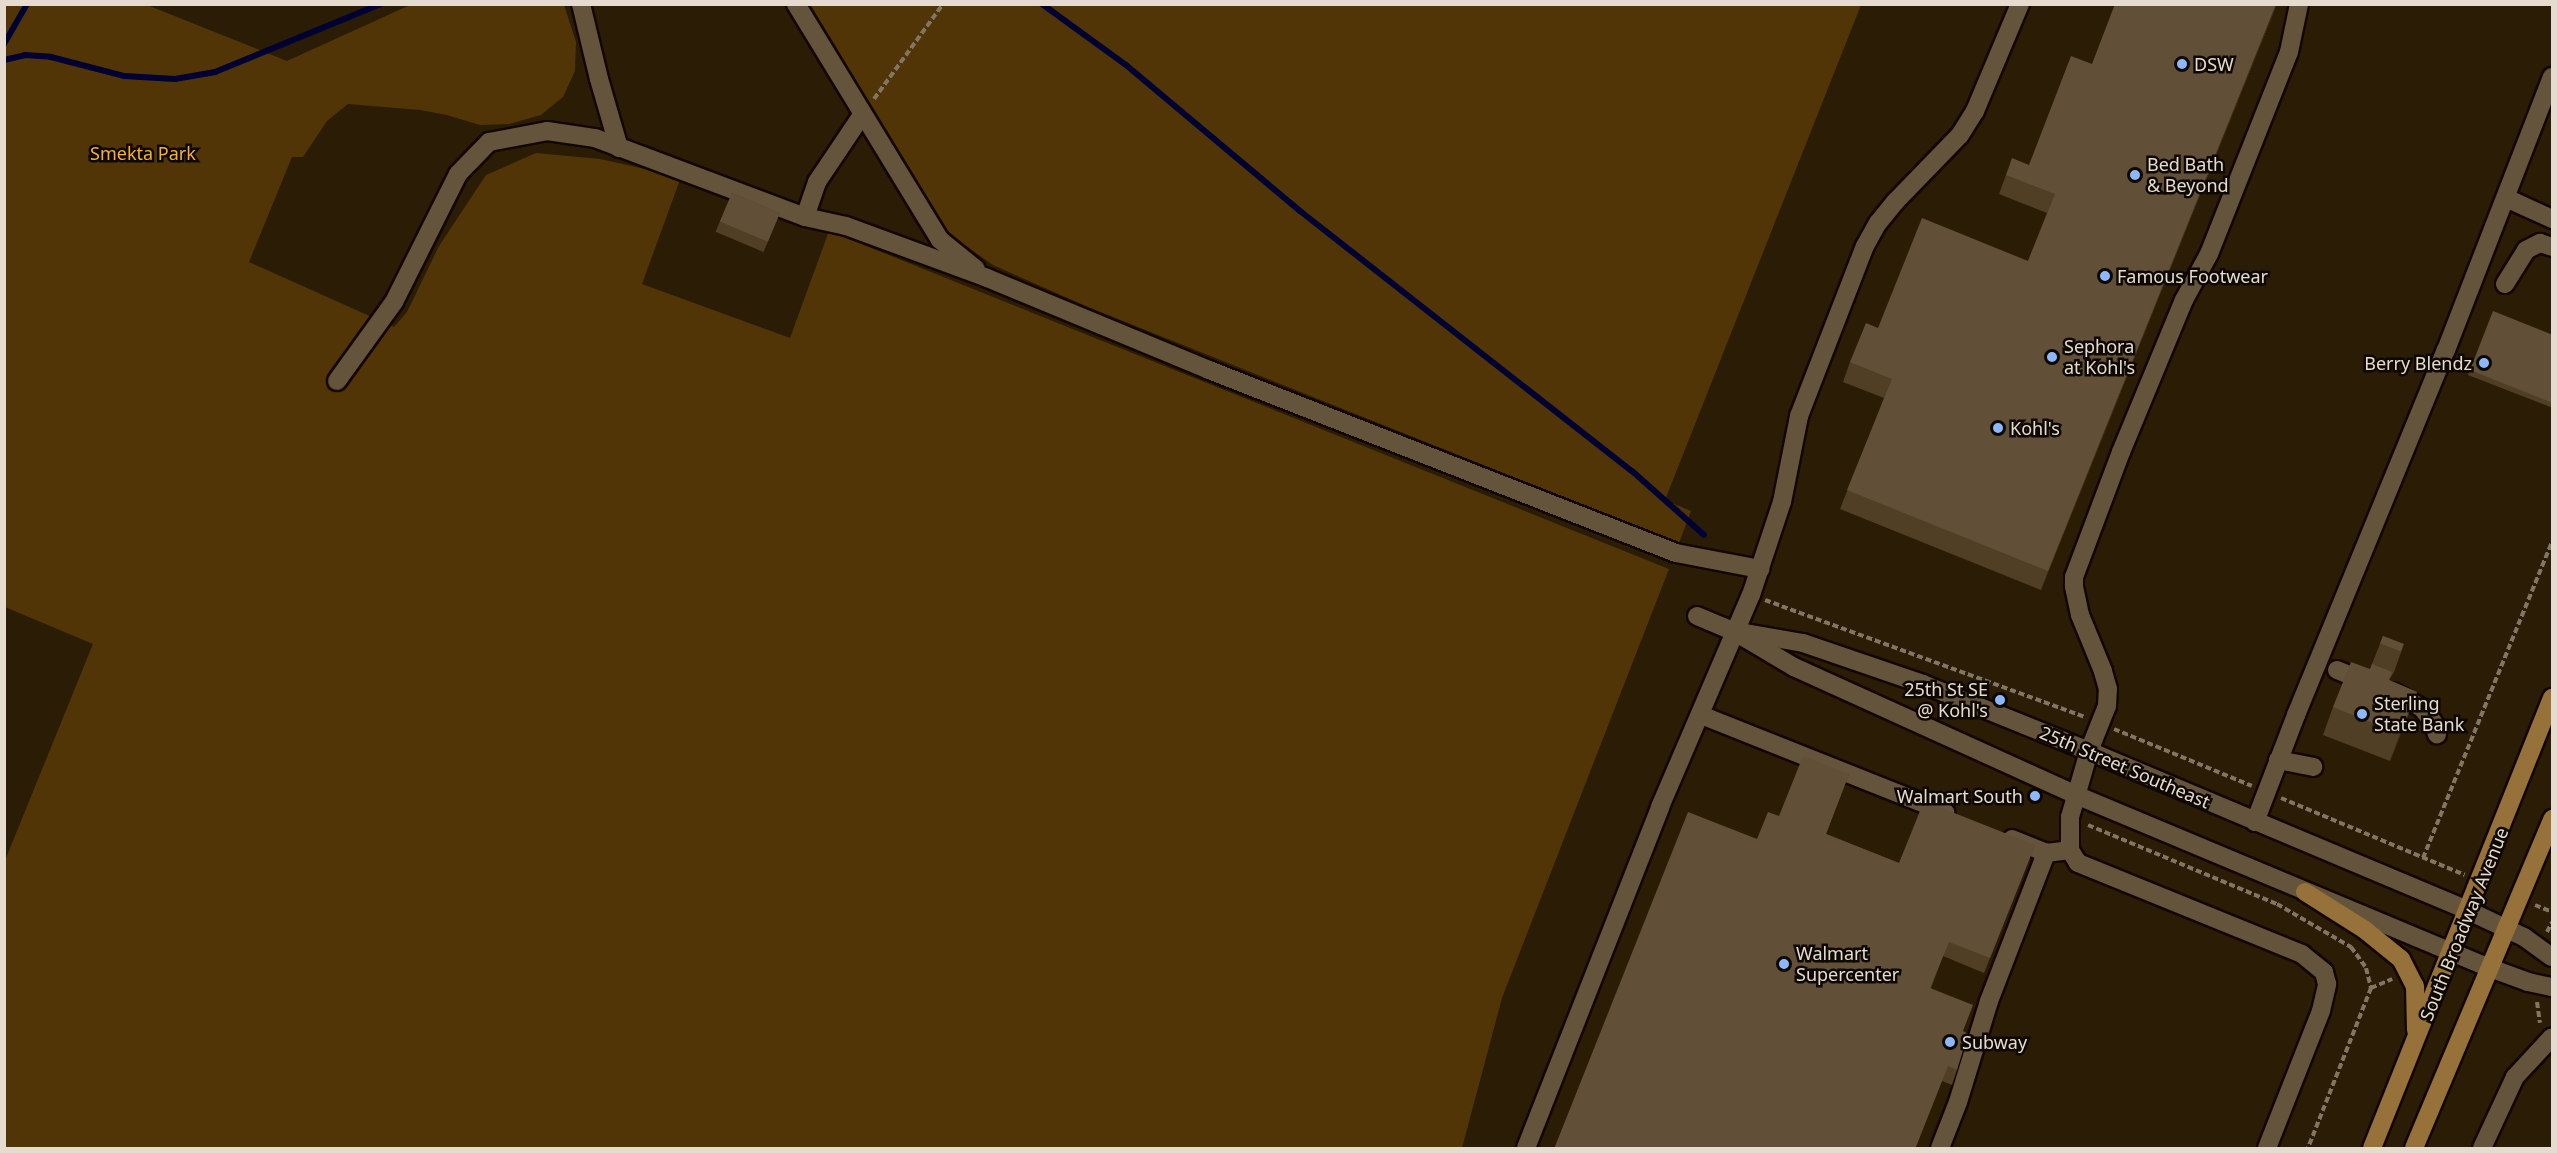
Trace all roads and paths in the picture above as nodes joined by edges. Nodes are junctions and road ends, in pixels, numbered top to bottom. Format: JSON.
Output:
{"nodes":[{"id":1,"x":581,"y":4,"type":"edge"},
{"id":2,"x":796,"y":4,"type":"edge"},
{"id":3,"x":943,"y":4,"type":"edge"},
{"id":4,"x":2020,"y":4,"type":"edge"},
{"id":5,"x":2299,"y":4,"type":"edge"},
{"id":6,"x":2553,"y":77,"type":"edge"},
{"id":7,"x":862,"y":115,"type":"junction"},
{"id":8,"x":619,"y":148,"type":"junction"},
{"id":9,"x":2506,"y":198,"type":"junction"},
{"id":10,"x":805,"y":217,"type":"junction"},
{"id":11,"x":2553,"y":219,"type":"edge"},
{"id":12,"x":2553,"y":247,"type":"edge"},
{"id":13,"x":987,"y":278,"type":"junction"},
{"id":14,"x":2505,"y":284,"type":"dead end"},
{"id":15,"x":337,"y":381,"type":"dead end"},
{"id":16,"x":2553,"y":542,"type":"edge"},
{"id":17,"x":1760,"y":569,"type":"junction"},
{"id":18,"x":1750,"y":595,"type":"junction"},
{"id":19,"x":1697,"y":616,"type":"dead end"},
{"id":20,"x":1736,"y":632,"type":"junction"},
{"id":21,"x":2337,"y":670,"type":"dead end"},
{"id":22,"x":2553,"y":698,"type":"edge"},
{"id":23,"x":1701,"y":715,"type":"junction"},
{"id":24,"x":2100,"y":723,"type":"junction"},
{"id":25,"x":2437,"y":734,"type":"dead end"},
{"id":26,"x":2089,"y":751,"type":"junction"},
{"id":27,"x":2278,"y":760,"type":"junction"},
{"id":28,"x":2313,"y":767,"type":"dead end"},
{"id":29,"x":2266,"y":792,"type":"junction"},
{"id":30,"x":2076,"y":795,"type":"junction"},
{"id":31,"x":2070,"y":817,"type":"junction"},
{"id":32,"x":2553,"y":819,"type":"edge"},
{"id":33,"x":1965,"y":820,"type":"edge"},
{"id":34,"x":2255,"y":822,"type":"junction"},
{"id":35,"x":1998,"y":834,"type":"edge"},
{"id":36,"x":2070,"y":850,"type":"junction"},
{"id":37,"x":2046,"y":853,"type":"junction"},
{"id":38,"x":2423,"y":858,"type":"junction"},
{"id":39,"x":2451,"y":871,"type":"dead end"},
{"id":40,"x":2305,"y":892,"type":"junction"},
{"id":41,"x":2469,"y":911,"type":"junction"},
{"id":42,"x":2506,"y":928,"type":"junction"},
{"id":43,"x":2453,"y":951,"type":"junction"},
{"id":44,"x":2553,"y":957,"type":"edge"},
{"id":45,"x":2490,"y":968,"type":"junction"},
{"id":46,"x":2553,"y":987,"type":"edge"},
{"id":47,"x":2534,"y":996,"type":"dead end"},
{"id":48,"x":2544,"y":1034,"type":"edge"},
{"id":49,"x":2416,"y":1044,"type":"junction"},
{"id":50,"x":1526,"y":1149,"type":"edge"},
{"id":51,"x":1940,"y":1149,"type":"edge"},
{"id":52,"x":2267,"y":1149,"type":"edge"},
{"id":53,"x":2308,"y":1149,"type":"edge"},
{"id":54,"x":2372,"y":1149,"type":"edge"},
{"id":55,"x":2414,"y":1149,"type":"edge"},
{"id":56,"x":2482,"y":1149,"type":"edge"}],
"edges":[{"from":1,"to":8,"type":"street"},
{"from":2,"to":7,"type":"street"},
{"from":3,"to":7,"type":"path"},
{"from":4,"to":17,"type":"street"},
{"from":5,"to":24,"type":"street"},
{"from":6,"to":9,"type":"street"},
{"from":7,"to":10,"type":"street"},
{"from":7,"to":13,"type":"street"},
{"from":8,"to":10,"type":"street"},
{"from":8,"to":15,"type":"street"},
{"from":9,"to":11,"type":"street"},
{"from":9,"to":27,"type":"street"},
{"from":10,"to":13,"type":"street"},
{"from":12,"to":14,"type":"street"},
{"from":13,"to":17,"type":"street"},
{"from":16,"to":38,"type":"path"},
{"from":17,"to":18,"type":"street"},
{"from":18,"to":20,"type":"street"},
{"from":18,"to":24,"type":"path"},
{"from":19,"to":20,"type":"street","name":"25th Street Southeast"},
{"from":20,"to":23,"type":"street"},
{"from":20,"to":26,"type":"street","name":"25th Street Southeast"},
{"from":20,"to":30,"type":"street","name":"25th Street Southeast"},
{"from":21,"to":25,"type":"street"},
{"from":22,"to":41,"type":"main road","name":"South Broadway Avenue"},
{"from":23,"to":33,"type":"street"},
{"from":23,"to":50,"type":"street"},
{"from":24,"to":26,"type":"street"},
{"from":24,"to":29,"type":"path"},
{"from":26,"to":30,"type":"street"},
{"from":26,"to":34,"type":"street","name":"25th Street Southeast"},
{"from":27,"to":28,"type":"street"},
{"from":27,"to":29,"type":"street"},
{"from":29,"to":34,"type":"street"},
{"from":29,"to":38,"type":"path"},
{"from":30,"to":31,"type":"street"},
{"from":30,"to":40,"type":"street","name":"25th Street Southeast"},
{"from":31,"to":36,"type":"street"},
{"from":31,"to":53,"type":"path"},
{"from":32,"to":42,"type":"main road"},
{"from":34,"to":41,"type":"street","name":"25th Street Southeast"},
{"from":35,"to":37,"type":"street"},
{"from":36,"to":37,"type":"street"},
{"from":36,"to":52,"type":"street"},
{"from":37,"to":51,"type":"street"},
{"from":38,"to":39,"type":"path"},
{"from":40,"to":43,"type":"street","name":"25th Street Southeast"},
{"from":40,"to":49,"type":"main road"},
{"from":41,"to":42,"type":"street","name":"25th Street Southeast"},
{"from":41,"to":43,"type":"main road","name":"South Broadway Avenue"},
{"from":42,"to":44,"type":"street","name":"25th Street Southeast"},
{"from":42,"to":45,"type":"main road"},
{"from":43,"to":45,"type":"street","name":"25th Street Southeast"},
{"from":43,"to":49,"type":"main road","name":"South Broadway Avenue"},
{"from":45,"to":46,"type":"street","name":"25th Street Southeast"},
{"from":45,"to":55,"type":"main road"},
{"from":47,"to":48,"type":"path"},
{"from":48,"to":56,"type":"street"},
{"from":49,"to":54,"type":"main road","name":"South Broadway Avenue"}]}
